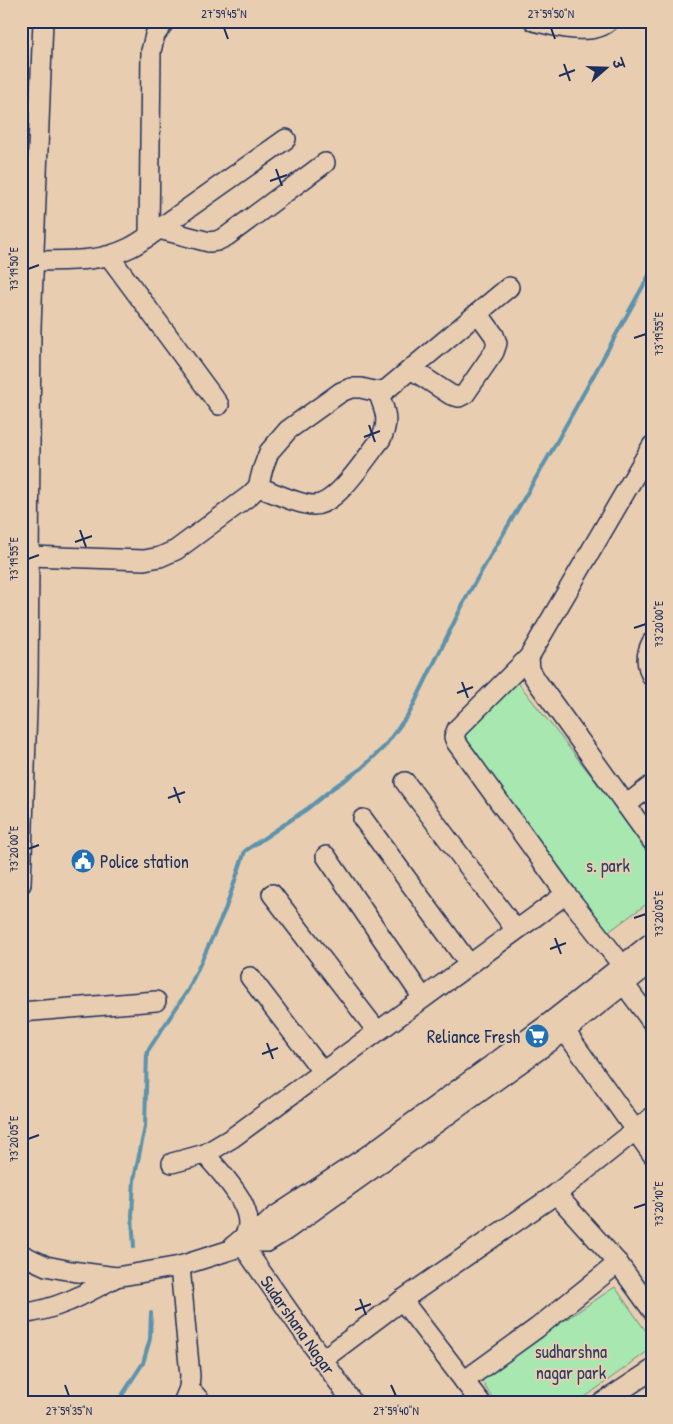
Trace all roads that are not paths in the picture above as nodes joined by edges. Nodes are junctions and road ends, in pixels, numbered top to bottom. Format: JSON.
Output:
{"nodes":[{"id":1,"x":43,"y":21,"type":"edge"},
{"id":2,"x":165,"y":21,"type":"edge"},
{"id":3,"x":534,"y":21,"type":"edge"},
{"id":4,"x":609,"y":21,"type":"edge"},
{"id":5,"x":286,"y":139,"type":"dead end"},
{"id":6,"x":30,"y":146,"type":"edge"},
{"id":7,"x":325,"y":163,"type":"dead end"},
{"id":8,"x":154,"y":232,"type":"junction"},
{"id":9,"x":110,"y":256,"type":"junction"},
{"id":10,"x":34,"y":261,"type":"junction"},
{"id":11,"x":509,"y":287,"type":"dead end"},
{"id":12,"x":478,"y":314,"type":"junction"},
{"id":13,"x":410,"y":369,"type":"junction"},
{"id":14,"x":378,"y":392,"type":"junction"},
{"id":15,"x":219,"y":405,"type":"dead end"},
{"id":16,"x":652,"y":446,"type":"edge"},
{"id":17,"x":26,"y":461,"type":"edge"},
{"id":18,"x":258,"y":487,"type":"junction"},
{"id":19,"x":30,"y":556,"type":"junction"},
{"id":20,"x":25,"y":599,"type":"edge"},
{"id":21,"x":652,"y":642,"type":"edge"},
{"id":22,"x":529,"y":657,"type":"junction"},
{"id":23,"x":652,"y":677,"type":"edge"},
{"id":24,"x":405,"y":782,"type":"dead end"},
{"id":25,"x":652,"y":785,"type":"edge"},
{"id":26,"x":626,"y":805,"type":"junction"},
{"id":27,"x":363,"y":820,"type":"dead end"},
{"id":28,"x":652,"y":842,"type":"edge"},
{"id":29,"x":326,"y":856,"type":"dead end"},
{"id":30,"x":21,"y":884,"type":"edge"},
{"id":31,"x":272,"y":894,"type":"dead end"},
{"id":32,"x":566,"y":894,"type":"junction"},
{"id":33,"x":516,"y":930,"type":"junction"},
{"id":34,"x":652,"y":942,"type":"edge"},
{"id":35,"x":652,"y":962,"type":"edge"},
{"id":36,"x":469,"y":964,"type":"junction"},
{"id":37,"x":622,"y":965,"type":"junction"},
{"id":38,"x":250,"y":977,"type":"dead end"},
{"id":39,"x":624,"y":984,"type":"junction"},
{"id":40,"x":423,"y":998,"type":"junction"},
{"id":41,"x":156,"y":1001,"type":"dead end"},
{"id":42,"x":21,"y":1012,"type":"edge"},
{"id":43,"x":652,"y":1022,"type":"edge"},
{"id":44,"x":378,"y":1031,"type":"junction"},
{"id":45,"x":565,"y":1031,"type":"junction"},
{"id":46,"x":322,"y":1071,"type":"junction"},
{"id":47,"x":652,"y":1117,"type":"edge"},
{"id":48,"x":634,"y":1131,"type":"junction"},
{"id":49,"x":205,"y":1154,"type":"junction"},
{"id":50,"x":652,"y":1154,"type":"edge"},
{"id":51,"x":172,"y":1163,"type":"dead end"},
{"id":52,"x":556,"y":1194,"type":"junction"},
{"id":53,"x":241,"y":1246,"type":"junction"},
{"id":54,"x":21,"y":1254,"type":"edge"},
{"id":55,"x":618,"y":1263,"type":"junction"},
{"id":56,"x":180,"y":1266,"type":"junction"},
{"id":57,"x":116,"y":1277,"type":"junction"},
{"id":58,"x":402,"y":1300,"type":"junction"},
{"id":59,"x":652,"y":1310,"type":"edge"},
{"id":60,"x":21,"y":1314,"type":"edge"},
{"id":61,"x":322,"y":1360,"type":"junction"},
{"id":62,"x":652,"y":1370,"type":"edge"},
{"id":63,"x":464,"y":1381,"type":"junction"},
{"id":64,"x":186,"y":1395,"type":"edge"},
{"id":65,"x":202,"y":1403,"type":"edge"},
{"id":66,"x":353,"y":1403,"type":"edge"},
{"id":67,"x":481,"y":1403,"type":"edge"},
{"id":68,"x":602,"y":1403,"type":"edge"}],
"edges":[{"from":1,"to":6,"type":"street"},
{"from":2,"to":8,"type":"street"},
{"from":3,"to":4,"type":"street"},
{"from":5,"to":8,"type":"street"},
{"from":6,"to":10,"type":"street"},
{"from":7,"to":8,"type":"street"},
{"from":8,"to":9,"type":"street"},
{"from":9,"to":10,"type":"street"},
{"from":9,"to":15,"type":"street"},
{"from":10,"to":17,"type":"street"},
{"from":11,"to":12,"type":"street"},
{"from":12,"to":13,"type":"street"},
{"from":12,"to":13,"type":"street"},
{"from":13,"to":14,"type":"street"},
{"from":14,"to":18,"type":"street"},
{"from":14,"to":18,"type":"street"},
{"from":16,"to":22,"type":"street"},
{"from":17,"to":19,"type":"street"},
{"from":18,"to":19,"type":"street"},
{"from":19,"to":20,"type":"street"},
{"from":20,"to":30,"type":"street"},
{"from":21,"to":23,"type":"street"},
{"from":22,"to":26,"type":"street"},
{"from":22,"to":32,"type":"street"},
{"from":24,"to":33,"type":"street"},
{"from":25,"to":26,"type":"street"},
{"from":26,"to":28,"type":"street"},
{"from":27,"to":36,"type":"street"},
{"from":29,"to":40,"type":"street"},
{"from":31,"to":44,"type":"street"},
{"from":32,"to":33,"type":"street"},
{"from":32,"to":37,"type":"street"},
{"from":33,"to":36,"type":"street"},
{"from":34,"to":37,"type":"street"},
{"from":35,"to":39,"type":"street"},
{"from":36,"to":40,"type":"street"},
{"from":37,"to":53,"type":"street"},
{"from":38,"to":46,"type":"street"},
{"from":39,"to":43,"type":"street"},
{"from":39,"to":45,"type":"street"},
{"from":40,"to":44,"type":"street"},
{"from":41,"to":42,"type":"street"},
{"from":44,"to":46,"type":"street"},
{"from":45,"to":48,"type":"street"},
{"from":45,"to":53,"type":"street"},
{"from":46,"to":49,"type":"street"},
{"from":47,"to":48,"type":"street"},
{"from":48,"to":50,"type":"street"},
{"from":48,"to":52,"type":"street"},
{"from":49,"to":51,"type":"street"},
{"from":49,"to":53,"type":"street"},
{"from":52,"to":55,"type":"street"},
{"from":52,"to":58,"type":"street"},
{"from":53,"to":56,"type":"street"},
{"from":53,"to":61,"type":"street","name":"Sudarshana Nagar"},
{"from":54,"to":57,"type":"street"},
{"from":55,"to":59,"type":"street"},
{"from":55,"to":63,"type":"street"},
{"from":56,"to":57,"type":"street"},
{"from":56,"to":64,"type":"street"},
{"from":57,"to":60,"type":"street"},
{"from":58,"to":61,"type":"street"},
{"from":58,"to":63,"type":"street"},
{"from":61,"to":66,"type":"street","name":"Sudarshana Nagar"},
{"from":62,"to":68,"type":"street"},
{"from":63,"to":67,"type":"street"},
{"from":64,"to":65,"type":"street"}]}
